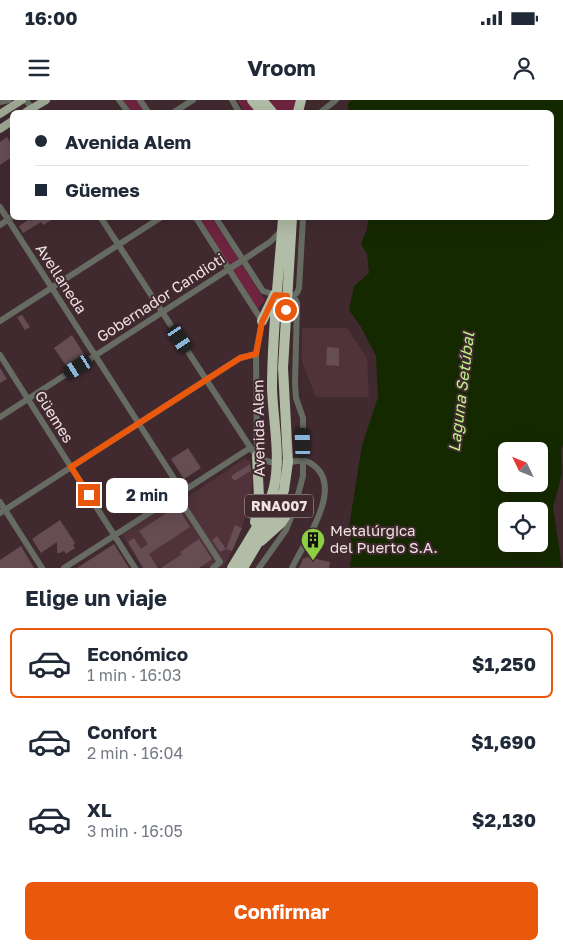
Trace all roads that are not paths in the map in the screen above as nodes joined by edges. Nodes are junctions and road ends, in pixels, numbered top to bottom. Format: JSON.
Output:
{"nodes":[{"id":1,"x":9,"y":100,"type":"edge"},
{"id":2,"x":24,"y":100,"type":"edge"},
{"id":3,"x":46,"y":100,"type":"edge"},
{"id":4,"x":194,"y":100,"type":"edge"},
{"id":5,"x":336,"y":100,"type":"edge"},
{"id":6,"x":0,"y":102,"type":"edge"},
{"id":7,"x":31,"y":110,"type":"edge"},
{"id":8,"x":177,"y":110,"type":"edge"},
{"id":9,"x":324,"y":110,"type":"edge"},
{"id":10,"x":0,"y":114,"type":"edge"},
{"id":11,"x":0,"y":207,"type":"edge"},
{"id":12,"x":10,"y":219,"type":"edge"},
{"id":13,"x":11,"y":220,"type":"edge"},
{"id":14,"x":102,"y":220,"type":"edge"},
{"id":15,"x":157,"y":220,"type":"edge"},
{"id":16,"x":197,"y":220,"type":"edge"},
{"id":17,"x":217,"y":220,"type":"edge"},
{"id":18,"x":283,"y":220,"type":"edge"},
{"id":19,"x":292,"y":220,"type":"edge"},
{"id":20,"x":303,"y":220,"type":"edge"},
{"id":21,"x":0,"y":225,"type":"edge"},
{"id":22,"x":282,"y":230,"type":"junction"},
{"id":23,"x":118,"y":244,"type":"junction"},
{"id":24,"x":243,"y":260,"type":"junction"},
{"id":25,"x":228,"y":269,"type":"junction"},
{"id":26,"x":52,"y":288,"type":"junction"},
{"id":27,"x":279,"y":294,"type":"junction"},
{"id":28,"x":162,"y":312,"type":"junction"},
{"id":29,"x":0,"y":320,"type":"edge"},
{"id":30,"x":262,"y":322,"type":"junction"},
{"id":31,"x":256,"y":354,"type":"junction"},
{"id":32,"x":0,"y":355,"type":"edge"},
{"id":33,"x":95,"y":356,"type":"junction"},
{"id":34,"x":208,"y":380,"type":"junction"},
{"id":35,"x":28,"y":399,"type":"junction"},
{"id":36,"x":0,"y":417,"type":"edge"},
{"id":37,"x":140,"y":424,"type":"junction"},
{"id":38,"x":254,"y":452,"type":"junction"},
{"id":39,"x":304,"y":460,"type":"junction"},
{"id":40,"x":282,"y":462,"type":"junction"},
{"id":41,"x":71,"y":467,"type":"junction"},
{"id":42,"x":179,"y":492,"type":"junction"},
{"id":43,"x":296,"y":501,"type":"junction"},
{"id":44,"x":0,"y":502,"type":"edge"},
{"id":45,"x":3,"y":511,"type":"edge"},
{"id":46,"x":115,"y":536,"type":"junction"},
{"id":47,"x":252,"y":542,"type":"junction"},
{"id":48,"x":42,"y":568,"type":"edge"},
{"id":49,"x":64,"y":568,"type":"edge"},
{"id":50,"x":136,"y":568,"type":"edge"},
{"id":51,"x":213,"y":568,"type":"edge"},
{"id":52,"x":232,"y":568,"type":"edge"},
{"id":53,"x":243,"y":568,"type":"edge"},
{"id":54,"x":259,"y":568,"type":"edge"},
{"id":55,"x":292,"y":568,"type":"edge"}],
"edges":[{"from":1,"to":6,"type":"street"},
{"from":2,"to":10,"type":"main road"},
{"from":3,"to":7,"type":"main road"},
{"from":4,"to":8,"type":"street"},
{"from":5,"to":9,"type":"street"},
{"from":11,"to":12,"type":"street","name":"Avellaneda"},
{"from":12,"to":21,"type":"street"},
{"from":13,"to":26,"type":"street","name":"Avellaneda"},
{"from":14,"to":23,"type":"street"},
{"from":15,"to":23,"type":"street"},
{"from":16,"to":25,"type":"street"},
{"from":17,"to":24,"type":"street"},
{"from":18,"to":22,"type":"highway","name":"Avenida Alem","number":"RNA007"},
{"from":19,"to":27,"type":"highway","name":"Avenida Alem","number":"RNA007"},
{"from":20,"to":27,"type":"street"},
{"from":22,"to":24,"type":"street","name":"Gobernador Candioti"},
{"from":22,"to":27,"type":"highway","name":"Avenida Alem","number":"RNA007"},
{"from":23,"to":26,"type":"street"},
{"from":23,"to":28,"type":"street"},
{"from":24,"to":25,"type":"street","name":"Gobernador Candioti"},
{"from":24,"to":27,"type":"street"},
{"from":25,"to":28,"type":"street","name":"Gobernador Candioti"},
{"from":25,"to":30,"type":"street"},
{"from":26,"to":29,"type":"street"},
{"from":26,"to":33,"type":"street","name":"Avellaneda"},
{"from":27,"to":30,"type":"highway"},
{"from":27,"to":39,"type":"street"},
{"from":27,"to":40,"type":"highway","name":"Avenida Alem","number":"RNA007"},
{"from":28,"to":33,"type":"street","name":"Gobernador Candioti"},
{"from":28,"to":34,"type":"street"},
{"from":30,"to":31,"type":"street","name":"Avenida Alem"},
{"from":31,"to":34,"type":"street"},
{"from":31,"to":38,"type":"street","name":"Avenida Alem"},
{"from":32,"to":35,"type":"street","name":"Güemes"},
{"from":33,"to":35,"type":"street","name":"Gobernador Candioti"},
{"from":33,"to":37,"type":"street","name":"Avellaneda"},
{"from":34,"to":37,"type":"street"},
{"from":34,"to":38,"type":"street"},
{"from":35,"to":36,"type":"street","name":"Gobernador Candioti"},
{"from":35,"to":41,"type":"street","name":"Güemes"},
{"from":37,"to":41,"type":"street"},
{"from":37,"to":42,"type":"street","name":"Avellaneda"},
{"from":38,"to":40,"type":"street"},
{"from":38,"to":42,"type":"street"},
{"from":38,"to":47,"type":"highway"},
{"from":39,"to":40,"type":"street"},
{"from":39,"to":43,"type":"street"},
{"from":39,"to":55,"type":"street"},
{"from":40,"to":47,"type":"highway","name":"Avenida Alem","number":"RNA007"},
{"from":41,"to":45,"type":"street"},
{"from":41,"to":46,"type":"street","name":"Güemes"},
{"from":42,"to":46,"type":"street"},
{"from":42,"to":51,"type":"street","name":"Avellaneda"},
{"from":43,"to":47,"type":"highway"},
{"from":43,"to":54,"type":"street"},
{"from":44,"to":45,"type":"street"},
{"from":45,"to":48,"type":"street"},
{"from":46,"to":49,"type":"street"},
{"from":46,"to":50,"type":"street","name":"Güemes"},
{"from":47,"to":52,"type":"highway","name":"Avenida Alem","number":"RNA007"},
{"from":47,"to":53,"type":"highway","name":"Avenida Alem","number":"RNA007"}]}
